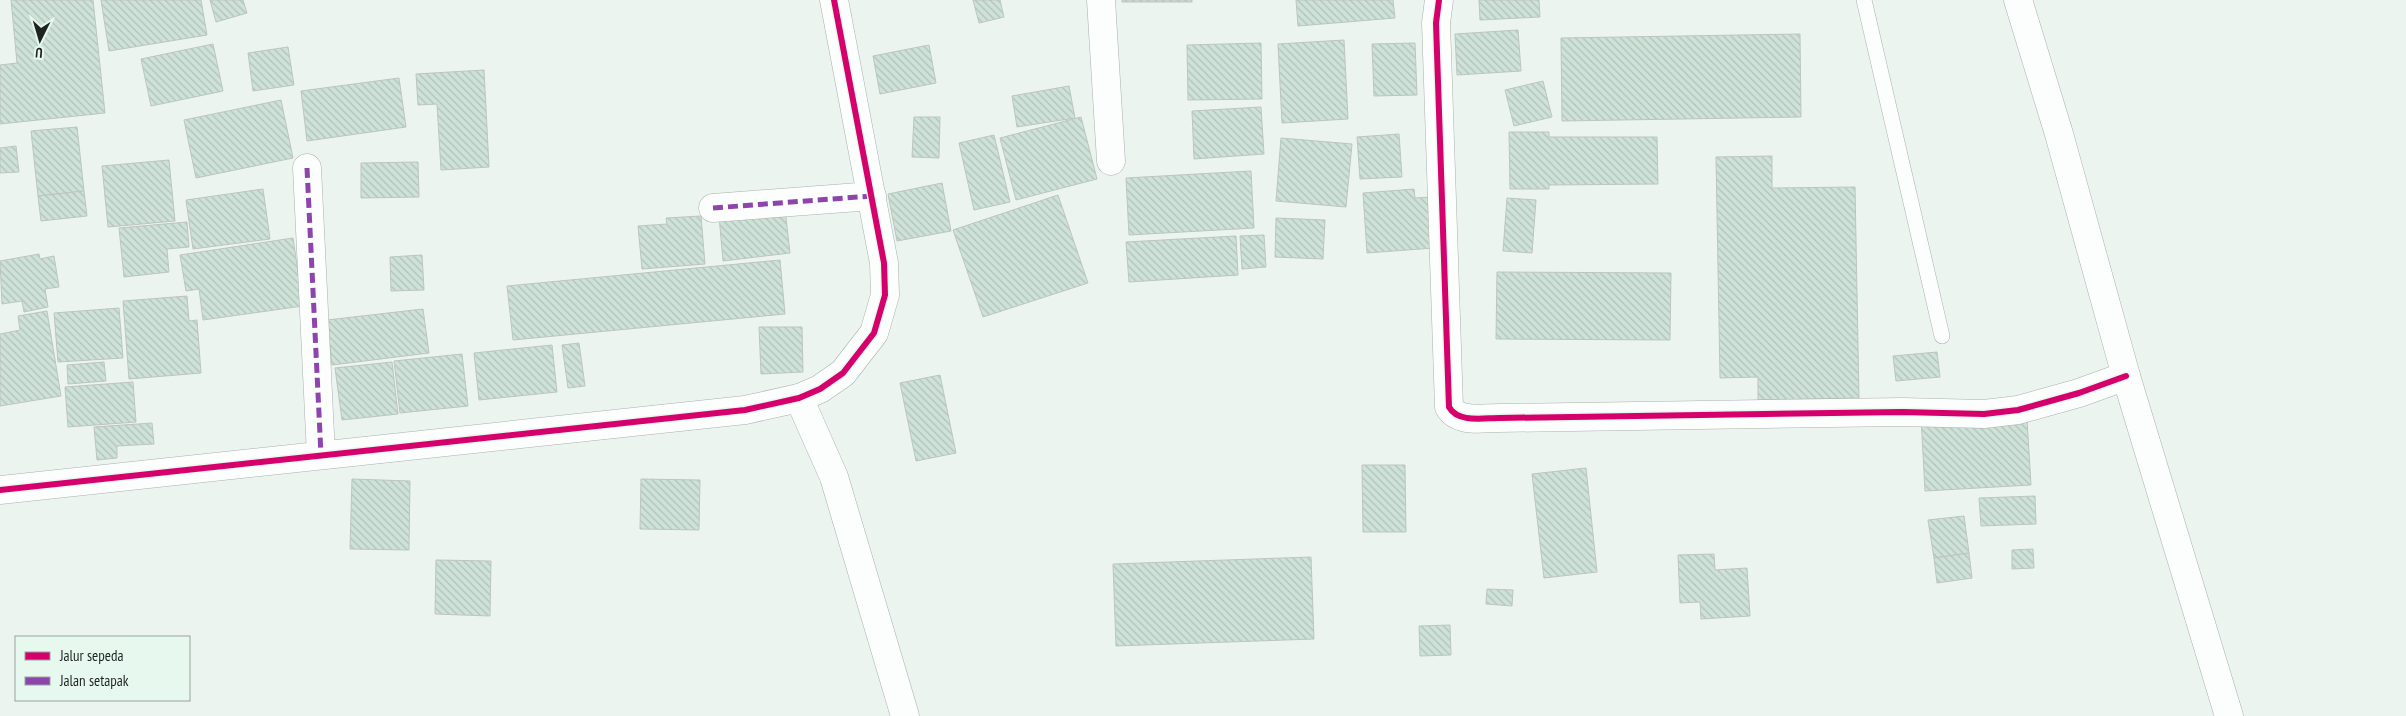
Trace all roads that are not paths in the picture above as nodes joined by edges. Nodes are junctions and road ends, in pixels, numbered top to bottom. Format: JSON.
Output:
{"nodes":[{"id":1,"x":834,"y":0,"type":"edge"},
{"id":2,"x":1101,"y":0,"type":"edge"},
{"id":3,"x":1439,"y":0,"type":"edge"},
{"id":4,"x":1864,"y":0,"type":"edge"},
{"id":5,"x":2018,"y":0,"type":"edge"},
{"id":6,"x":1111,"y":161,"type":"dead end"},
{"id":7,"x":308,"y":168,"type":"dead end"},
{"id":8,"x":872,"y":196,"type":"junction"},
{"id":9,"x":713,"y":208,"type":"dead end"},
{"id":10,"x":1942,"y":336,"type":"dead end"},
{"id":11,"x":2126,"y":376,"type":"junction"},
{"id":12,"x":799,"y":398,"type":"junction"},
{"id":13,"x":322,"y":455,"type":"junction"},
{"id":14,"x":0,"y":490,"type":"edge"},
{"id":15,"x":905,"y":716,"type":"edge"},
{"id":16,"x":2229,"y":716,"type":"edge"}],
"edges":[{"from":1,"to":8,"type":"street"},
{"from":2,"to":6,"type":"street"},
{"from":3,"to":11,"type":"street"},
{"from":4,"to":10,"type":"lane"},
{"from":5,"to":11,"type":"street"},
{"from":7,"to":13,"type":"street"},
{"from":8,"to":9,"type":"street"},
{"from":8,"to":12,"type":"street"},
{"from":11,"to":16,"type":"street"},
{"from":12,"to":13,"type":"street"},
{"from":12,"to":15,"type":"street"},
{"from":13,"to":14,"type":"street"}]}
